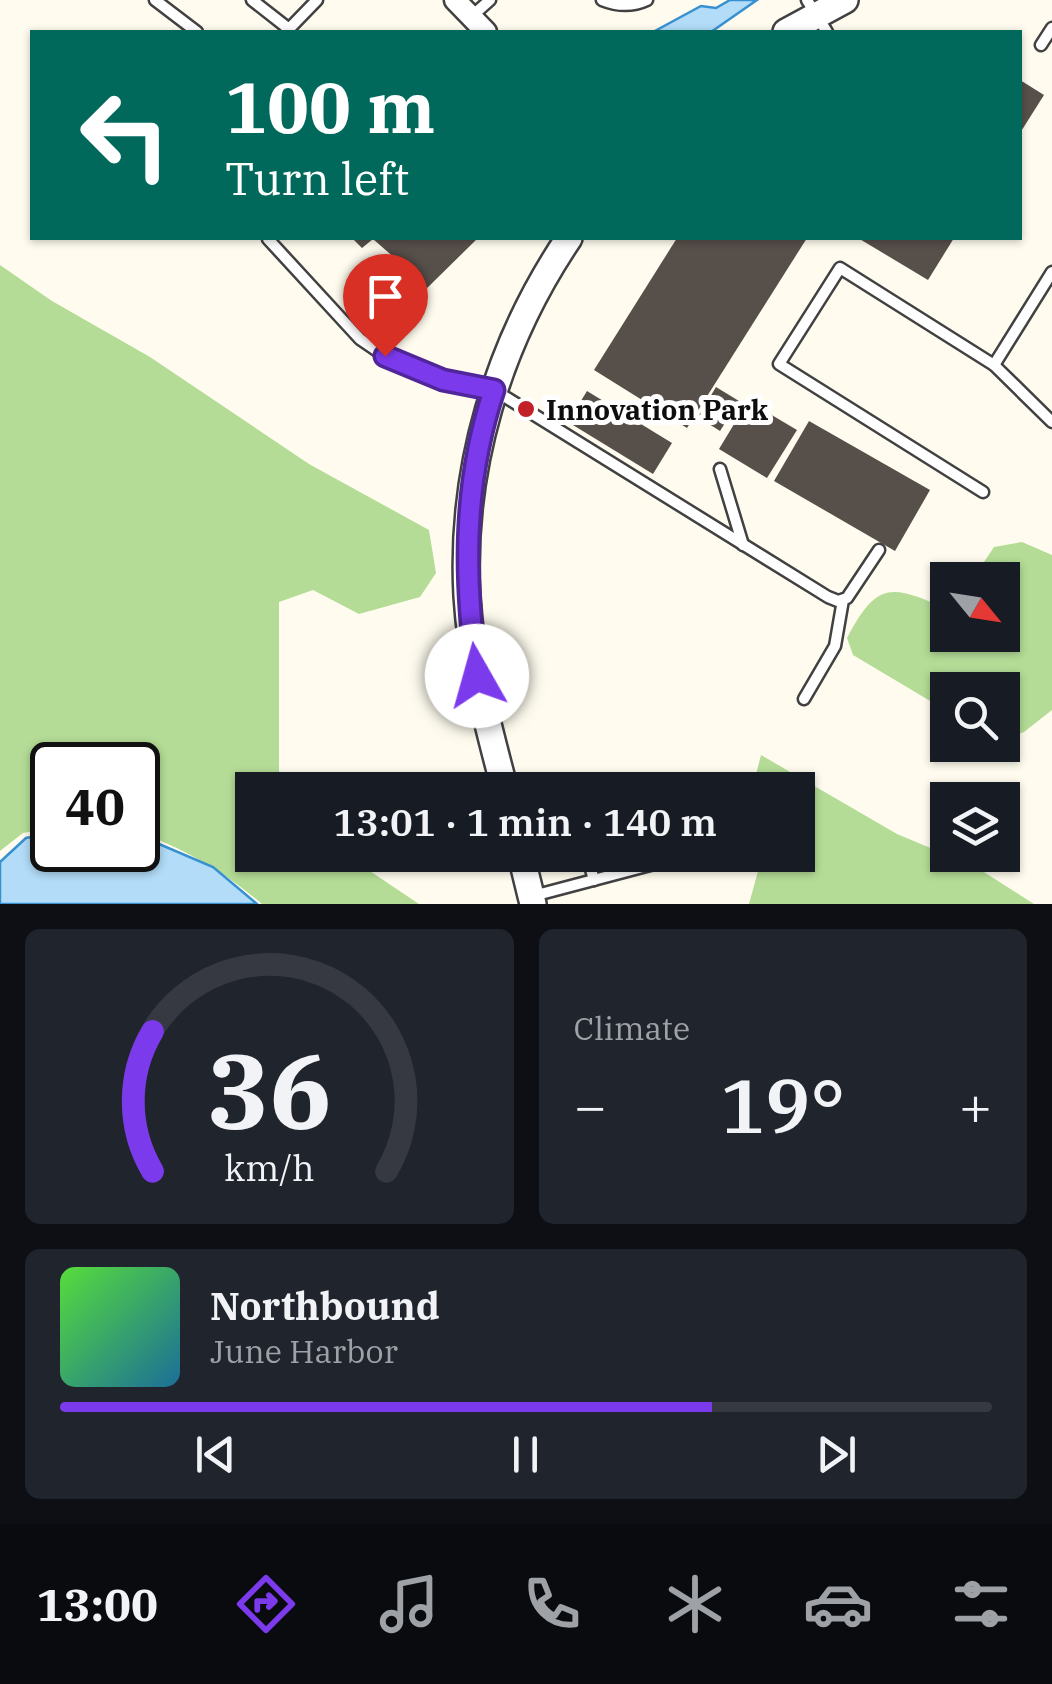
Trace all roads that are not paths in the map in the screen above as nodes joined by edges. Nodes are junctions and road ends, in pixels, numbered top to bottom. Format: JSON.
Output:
{"nodes":[{"id":1,"x":155,"y":0,"type":"edge"},
{"id":2,"x":252,"y":0,"type":"edge"},
{"id":3,"x":317,"y":0,"type":"edge"},
{"id":4,"x":455,"y":0,"type":"edge"},
{"id":5,"x":490,"y":0,"type":"edge"},
{"id":6,"x":602,"y":0,"type":"edge"},
{"id":7,"x":647,"y":0,"type":"edge"},
{"id":8,"x":845,"y":0,"type":"edge"},
{"id":9,"x":817,"y":16,"type":"edge"},
{"id":10,"x":478,"y":25,"type":"edge"},
{"id":11,"x":1052,"y":28,"type":"edge"},
{"id":12,"x":194,"y":30,"type":"edge"},
{"id":13,"x":286,"y":30,"type":"edge"},
{"id":14,"x":288,"y":30,"type":"edge"},
{"id":15,"x":790,"y":30,"type":"edge"},
{"id":16,"x":1041,"y":45,"type":"dead end"},
{"id":17,"x":269,"y":240,"type":"edge"},
{"id":18,"x":568,"y":240,"type":"edge"},
{"id":19,"x":1052,"y":272,"type":"edge"},
{"id":20,"x":994,"y":365,"type":"junction"},
{"id":21,"x":494,"y":390,"type":"junction"},
{"id":22,"x":1052,"y":422,"type":"edge"},
{"id":23,"x":720,"y":469,"type":"dead end"},
{"id":24,"x":983,"y":492,"type":"dead end"},
{"id":25,"x":743,"y":545,"type":"junction"},
{"id":26,"x":879,"y":550,"type":"dead end"},
{"id":27,"x":843,"y":600,"type":"junction"},
{"id":28,"x":804,"y":699,"type":"dead end"},
{"id":29,"x":500,"y":772,"type":"edge"},
{"id":30,"x":525,"y":872,"type":"edge"},
{"id":31,"x":592,"y":872,"type":"edge"},
{"id":32,"x":624,"y":872,"type":"edge"},
{"id":33,"x":594,"y":880,"type":"junction"},
{"id":34,"x":532,"y":900,"type":"edge"}],
"edges":[{"from":1,"to":12,"type":"lane"},
{"from":2,"to":13,"type":"lane"},
{"from":3,"to":14,"type":"lane"},
{"from":4,"to":10,"type":"street"},
{"from":5,"to":10,"type":"lane"},
{"from":6,"to":7,"type":"lane"},
{"from":8,"to":9,"type":"street"},
{"from":9,"to":15,"type":"street"},
{"from":11,"to":16,"type":"lane"},
{"from":17,"to":21,"type":"lane"},
{"from":18,"to":21,"type":"street"},
{"from":19,"to":20,"type":"lane"},
{"from":20,"to":22,"type":"lane"},
{"from":20,"to":24,"type":"lane"},
{"from":21,"to":25,"type":"lane"},
{"from":21,"to":29,"type":"street"},
{"from":23,"to":25,"type":"lane"},
{"from":25,"to":27,"type":"lane"},
{"from":26,"to":27,"type":"lane"},
{"from":27,"to":28,"type":"lane"},
{"from":30,"to":34,"type":"street"},
{"from":31,"to":33,"type":"lane"},
{"from":32,"to":33,"type":"lane"},
{"from":33,"to":34,"type":"lane"}]}
